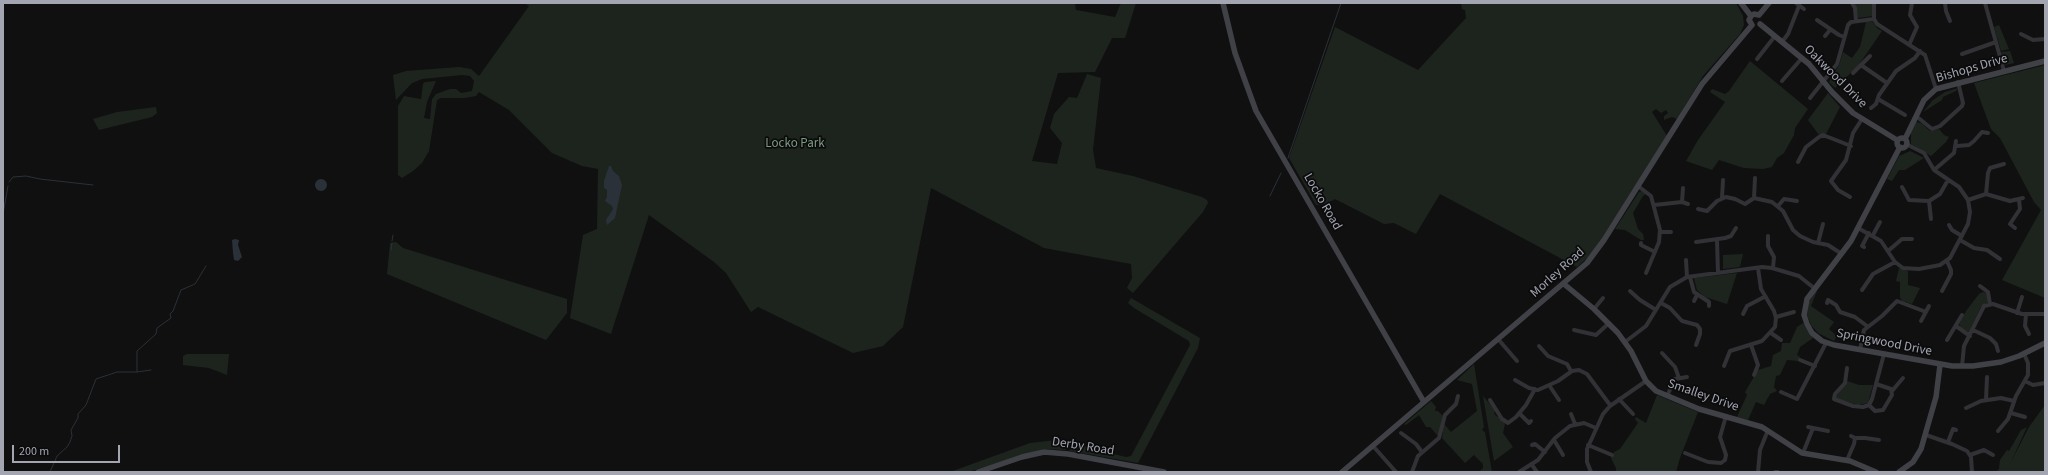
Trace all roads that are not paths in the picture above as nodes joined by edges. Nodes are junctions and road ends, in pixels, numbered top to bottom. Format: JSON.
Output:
{"nodes":[{"id":1,"x":1223,"y":3,"type":"edge"},
{"id":2,"x":1741,"y":3,"type":"edge"},
{"id":3,"x":1769,"y":3,"type":"edge"},
{"id":4,"x":1852,"y":3,"type":"edge"},
{"id":5,"x":1874,"y":3,"type":"edge"},
{"id":6,"x":1912,"y":3,"type":"edge"},
{"id":7,"x":1945,"y":3,"type":"edge"},
{"id":8,"x":1985,"y":3,"type":"edge"},
{"id":9,"x":1798,"y":4,"type":"edge"},
{"id":10,"x":1804,"y":9,"type":"dead end"},
{"id":11,"x":1759,"y":15,"type":"junction"},
{"id":12,"x":1751,"y":16,"type":"junction"},
{"id":13,"x":1874,"y":19,"type":"junction"},
{"id":14,"x":1817,"y":20,"type":"dead end"},
{"id":15,"x":1950,"y":20,"type":"dead end"},
{"id":16,"x":1856,"y":21,"type":"junction"},
{"id":17,"x":1760,"y":24,"type":"junction"},
{"id":18,"x":1752,"y":25,"type":"junction"},
{"id":19,"x":1830,"y":30,"type":"junction"},
{"id":20,"x":2021,"y":34,"type":"dead end"},
{"id":21,"x":1775,"y":36,"type":"junction"},
{"id":22,"x":1825,"y":36,"type":"dead end"},
{"id":23,"x":1844,"y":37,"type":"junction"},
{"id":24,"x":2045,"y":39,"type":"edge"},
{"id":25,"x":1782,"y":42,"type":"junction"},
{"id":26,"x":1996,"y":42,"type":"junction"},
{"id":27,"x":1909,"y":45,"type":"junction"},
{"id":28,"x":1920,"y":51,"type":"junction"},
{"id":29,"x":1962,"y":54,"type":"dead end"},
{"id":30,"x":1870,"y":56,"type":"dead end"},
{"id":31,"x":1802,"y":58,"type":"junction"},
{"id":32,"x":1757,"y":59,"type":"dead end"},
{"id":33,"x":2045,"y":61,"type":"edge"},
{"id":34,"x":1861,"y":65,"type":"junction"},
{"id":35,"x":2004,"y":71,"type":"junction"},
{"id":36,"x":1853,"y":73,"type":"dead end"},
{"id":37,"x":1782,"y":81,"type":"dead end"},
{"id":38,"x":1824,"y":81,"type":"junction"},
{"id":39,"x":1958,"y":82,"type":"junction"},
{"id":40,"x":1887,"y":83,"type":"junction"},
{"id":41,"x":1936,"y":89,"type":"junction"},
{"id":42,"x":1810,"y":98,"type":"dead end"},
{"id":43,"x":1878,"y":99,"type":"junction"},
{"id":44,"x":1871,"y":108,"type":"dead end"},
{"id":45,"x":1905,"y":115,"type":"dead end"},
{"id":46,"x":1916,"y":115,"type":"junction"},
{"id":47,"x":1862,"y":119,"type":"junction"},
{"id":48,"x":1988,"y":133,"type":"dead end"},
{"id":49,"x":1897,"y":140,"type":"junction"},
{"id":50,"x":1906,"y":141,"type":"junction"},
{"id":51,"x":1851,"y":146,"type":"junction"},
{"id":52,"x":1900,"y":147,"type":"junction"},
{"id":53,"x":1798,"y":162,"type":"dead end"},
{"id":54,"x":2004,"y":164,"type":"dead end"},
{"id":55,"x":1934,"y":170,"type":"junction"},
{"id":56,"x":1755,"y":178,"type":"dead end"},
{"id":57,"x":1723,"y":180,"type":"dead end"},
{"id":58,"x":1948,"y":180,"type":"junction"},
{"id":59,"x":1638,"y":186,"type":"junction"},
{"id":60,"x":1902,"y":187,"type":"dead end"},
{"id":61,"x":1683,"y":188,"type":"dead end"},
{"id":62,"x":1986,"y":194,"type":"junction"},
{"id":63,"x":1850,"y":197,"type":"dead end"},
{"id":64,"x":1722,"y":198,"type":"junction"},
{"id":65,"x":1754,"y":198,"type":"junction"},
{"id":66,"x":1968,"y":200,"type":"junction"},
{"id":67,"x":1929,"y":201,"type":"junction"},
{"id":68,"x":1682,"y":202,"type":"junction"},
{"id":69,"x":1797,"y":202,"type":"dead end"},
{"id":70,"x":1688,"y":204,"type":"dead end"},
{"id":71,"x":1654,"y":205,"type":"junction"},
{"id":72,"x":1778,"y":206,"type":"junction"},
{"id":73,"x":1698,"y":209,"type":"dead end"},
{"id":74,"x":1931,"y":219,"type":"dead end"},
{"id":75,"x":1880,"y":222,"type":"dead end"},
{"id":76,"x":1824,"y":224,"type":"dead end"},
{"id":77,"x":1949,"y":225,"type":"dead end"},
{"id":78,"x":1736,"y":228,"type":"dead end"},
{"id":79,"x":1858,"y":228,"type":"junction"},
{"id":80,"x":2015,"y":228,"type":"dead end"},
{"id":81,"x":1660,"y":232,"type":"junction"},
{"id":82,"x":1671,"y":232,"type":"dead end"},
{"id":83,"x":1871,"y":234,"type":"junction"},
{"id":84,"x":1768,"y":236,"type":"dead end"},
{"id":85,"x":1961,"y":238,"type":"junction"},
{"id":86,"x":1912,"y":239,"type":"dead end"},
{"id":87,"x":1717,"y":240,"type":"junction"},
{"id":88,"x":1641,"y":242,"type":"dead end"},
{"id":89,"x":1696,"y":242,"type":"dead end"},
{"id":90,"x":1818,"y":243,"type":"junction"},
{"id":91,"x":1864,"y":247,"type":"dead end"},
{"id":92,"x":1888,"y":251,"type":"junction"},
{"id":93,"x":1655,"y":252,"type":"junction"},
{"id":94,"x":1843,"y":254,"type":"junction"},
{"id":95,"x":1686,"y":260,"type":"dead end"},
{"id":96,"x":2000,"y":260,"type":"dead end"},
{"id":97,"x":1947,"y":261,"type":"junction"},
{"id":98,"x":1895,"y":262,"type":"junction"},
{"id":99,"x":1758,"y":268,"type":"junction"},
{"id":100,"x":1773,"y":268,"type":"junction"},
{"id":101,"x":1646,"y":273,"type":"dead end"},
{"id":102,"x":1718,"y":273,"type":"junction"},
{"id":103,"x":1689,"y":277,"type":"junction"},
{"id":104,"x":1564,"y":284,"type":"junction"},
{"id":105,"x":1980,"y":286,"type":"dead end"},
{"id":106,"x":1814,"y":288,"type":"junction"},
{"id":107,"x":1862,"y":290,"type":"dead end"},
{"id":108,"x":1630,"y":291,"type":"dead end"},
{"id":109,"x":1942,"y":291,"type":"dead end"},
{"id":110,"x":1697,"y":295,"type":"junction"},
{"id":111,"x":1764,"y":297,"type":"junction"},
{"id":112,"x":2022,"y":297,"type":"dead end"},
{"id":113,"x":1603,"y":298,"type":"dead end"},
{"id":114,"x":1694,"y":301,"type":"dead end"},
{"id":115,"x":1661,"y":303,"type":"junction"},
{"id":116,"x":1827,"y":303,"type":"dead end"},
{"id":117,"x":1990,"y":304,"type":"junction"},
{"id":118,"x":1709,"y":306,"type":"dead end"},
{"id":119,"x":1929,"y":306,"type":"dead end"},
{"id":120,"x":1594,"y":309,"type":"junction"},
{"id":121,"x":1656,"y":310,"type":"junction"},
{"id":122,"x":1794,"y":312,"type":"dead end"},
{"id":123,"x":1926,"y":312,"type":"junction"},
{"id":124,"x":2017,"y":313,"type":"junction"},
{"id":125,"x":1743,"y":314,"type":"dead end"},
{"id":126,"x":2026,"y":314,"type":"junction"},
{"id":127,"x":2045,"y":314,"type":"edge"},
{"id":128,"x":1962,"y":315,"type":"dead end"},
{"id":129,"x":1776,"y":317,"type":"junction"},
{"id":130,"x":1922,"y":321,"type":"dead end"},
{"id":131,"x":1609,"y":323,"type":"junction"},
{"id":132,"x":1867,"y":326,"type":"junction"},
{"id":133,"x":1956,"y":326,"type":"junction"},
{"id":134,"x":1574,"y":330,"type":"dead end"},
{"id":135,"x":1973,"y":330,"type":"junction"},
{"id":136,"x":1771,"y":333,"type":"junction"},
{"id":137,"x":2029,"y":334,"type":"dead end"},
{"id":138,"x":1970,"y":336,"type":"junction"},
{"id":139,"x":1498,"y":339,"type":"junction"},
{"id":140,"x":1780,"y":340,"type":"dead end"},
{"id":141,"x":1947,"y":340,"type":"dead end"},
{"id":142,"x":1624,"y":342,"type":"junction"},
{"id":143,"x":1826,"y":343,"type":"junction"},
{"id":144,"x":2045,"y":343,"type":"edge"},
{"id":145,"x":1696,"y":345,"type":"dead end"},
{"id":146,"x":1751,"y":345,"type":"junction"},
{"id":147,"x":1539,"y":346,"type":"dead end"},
{"id":148,"x":1860,"y":350,"type":"junction"},
{"id":149,"x":1998,"y":351,"type":"dead end"},
{"id":150,"x":1662,"y":353,"type":"dead end"},
{"id":151,"x":1884,"y":354,"type":"junction"},
{"id":152,"x":2024,"y":354,"type":"junction"},
{"id":153,"x":1800,"y":360,"type":"dead end"},
{"id":154,"x":1517,"y":361,"type":"dead end"},
{"id":155,"x":1940,"y":365,"type":"junction"},
{"id":156,"x":1724,"y":366,"type":"dead end"},
{"id":157,"x":1815,"y":366,"type":"junction"},
{"id":158,"x":1962,"y":366,"type":"junction"},
{"id":159,"x":1847,"y":368,"type":"dead end"},
{"id":160,"x":1571,"y":371,"type":"junction"},
{"id":161,"x":1754,"y":375,"type":"dead end"},
{"id":162,"x":1687,"y":377,"type":"dead end"},
{"id":163,"x":1986,"y":377,"type":"dead end"},
{"id":164,"x":1679,"y":378,"type":"junction"},
{"id":165,"x":1903,"y":378,"type":"dead end"},
{"id":166,"x":1515,"y":380,"type":"dead end"},
{"id":167,"x":1646,"y":381,"type":"junction"},
{"id":168,"x":2025,"y":381,"type":"junction"},
{"id":169,"x":1876,"y":384,"type":"junction"},
{"id":170,"x":1549,"y":385,"type":"junction"},
{"id":171,"x":2044,"y":385,"type":"edge"},
{"id":172,"x":1535,"y":389,"type":"junction"},
{"id":173,"x":1892,"y":391,"type":"junction"},
{"id":174,"x":1781,"y":392,"type":"dead end"},
{"id":175,"x":1458,"y":396,"type":"dead end"},
{"id":176,"x":1668,"y":396,"type":"junction"},
{"id":177,"x":1619,"y":399,"type":"junction"},
{"id":178,"x":1490,"y":400,"type":"dead end"},
{"id":179,"x":1559,"y":400,"type":"dead end"},
{"id":180,"x":1986,"y":400,"type":"junction"},
{"id":181,"x":2014,"y":401,"type":"junction"},
{"id":182,"x":1424,"y":402,"type":"junction"},
{"id":183,"x":1610,"y":405,"type":"junction"},
{"id":184,"x":1869,"y":405,"type":"junction"},
{"id":185,"x":1966,"y":408,"type":"dead end"},
{"id":186,"x":1519,"y":413,"type":"junction"},
{"id":187,"x":2011,"y":413,"type":"junction"},
{"id":188,"x":1571,"y":414,"type":"dead end"},
{"id":189,"x":1633,"y":414,"type":"dead end"},
{"id":190,"x":1726,"y":416,"type":"junction"},
{"id":191,"x":2025,"y":417,"type":"dead end"},
{"id":192,"x":1531,"y":421,"type":"dead end"},
{"id":193,"x":1575,"y":424,"type":"junction"},
{"id":194,"x":1808,"y":427,"type":"dead end"},
{"id":195,"x":1596,"y":428,"type":"junction"},
{"id":196,"x":1813,"y":428,"type":"junction"},
{"id":197,"x":1768,"y":430,"type":"junction"},
{"id":198,"x":1956,"y":430,"type":"dead end"},
{"id":199,"x":1828,"y":431,"type":"dead end"},
{"id":200,"x":1998,"y":431,"type":"dead end"},
{"id":201,"x":1401,"y":433,"type":"dead end"},
{"id":202,"x":1926,"y":435,"type":"junction"},
{"id":203,"x":1554,"y":440,"type":"junction"},
{"id":204,"x":1879,"y":440,"type":"dead end"},
{"id":205,"x":1948,"y":442,"type":"junction"},
{"id":206,"x":1532,"y":445,"type":"dead end"},
{"id":207,"x":1588,"y":445,"type":"junction"},
{"id":208,"x":1373,"y":446,"type":"junction"},
{"id":209,"x":1422,"y":452,"type":"junction"},
{"id":210,"x":1545,"y":452,"type":"junction"},
{"id":211,"x":1685,"y":453,"type":"dead end"},
{"id":212,"x":1803,"y":453,"type":"junction"},
{"id":213,"x":1563,"y":455,"type":"dead end"},
{"id":214,"x":1612,"y":455,"type":"dead end"},
{"id":215,"x":1970,"y":455,"type":"junction"},
{"id":216,"x":1993,"y":455,"type":"dead end"},
{"id":217,"x":1847,"y":460,"type":"junction"},
{"id":218,"x":1532,"y":465,"type":"junction"},
{"id":219,"x":1589,"y":471,"type":"edge"},
{"id":220,"x":978,"y":472,"type":"edge"},
{"id":221,"x":1164,"y":472,"type":"edge"},
{"id":222,"x":1342,"y":472,"type":"edge"},
{"id":223,"x":1396,"y":472,"type":"edge"},
{"id":224,"x":1412,"y":472,"type":"edge"},
{"id":225,"x":1519,"y":472,"type":"edge"},
{"id":226,"x":1537,"y":472,"type":"edge"},
{"id":227,"x":1758,"y":472,"type":"edge"},
{"id":228,"x":1876,"y":472,"type":"edge"},
{"id":229,"x":1898,"y":472,"type":"edge"},
{"id":230,"x":1972,"y":472,"type":"edge"}],
"edges":[{"from":1,"to":182,"type":"street","name":"Locko Road"},
{"from":2,"to":12,"type":"street"},
{"from":3,"to":11,"type":"street"},
{"from":4,"to":16,"type":"street"},
{"from":5,"to":13,"type":"street"},
{"from":6,"to":27,"type":"street"},
{"from":7,"to":15,"type":"street"},
{"from":8,"to":26,"type":"street"},
{"from":9,"to":10,"type":"street"},
{"from":9,"to":25,"type":"street"},
{"from":11,"to":12,"type":"street"},
{"from":11,"to":17,"type":"street"},
{"from":12,"to":18,"type":"street"},
{"from":13,"to":16,"type":"street"},
{"from":13,"to":27,"type":"street"},
{"from":14,"to":19,"type":"street"},
{"from":16,"to":23,"type":"street"},
{"from":17,"to":18,"type":"street"},
{"from":17,"to":21,"type":"street","name":"Oakwood Drive"},
{"from":18,"to":59,"type":"street","name":"Morley Road"},
{"from":19,"to":22,"type":"street"},
{"from":19,"to":23,"type":"street"},
{"from":20,"to":24,"type":"street"},
{"from":21,"to":25,"type":"street","name":"Oakwood Drive"},
{"from":21,"to":32,"type":"street"},
{"from":23,"to":38,"type":"street"},
{"from":25,"to":31,"type":"street","name":"Oakwood Drive"},
{"from":26,"to":29,"type":"street"},
{"from":26,"to":35,"type":"street"},
{"from":27,"to":28,"type":"street"},
{"from":28,"to":40,"type":"street"},
{"from":28,"to":41,"type":"street"},
{"from":30,"to":34,"type":"street"},
{"from":31,"to":37,"type":"street"},
{"from":31,"to":38,"type":"street","name":"Oakwood Drive"},
{"from":33,"to":35,"type":"street","name":"Bishops Drive"},
{"from":34,"to":36,"type":"street"},
{"from":34,"to":40,"type":"street"},
{"from":35,"to":39,"type":"street","name":"Bishops Drive"},
{"from":38,"to":42,"type":"street"},
{"from":38,"to":47,"type":"street","name":"Oakwood Drive"},
{"from":39,"to":41,"type":"street","name":"Bishops Drive"},
{"from":39,"to":46,"type":"street"},
{"from":40,"to":43,"type":"street"},
{"from":41,"to":46,"type":"street","name":"Bishops Drive"},
{"from":43,"to":44,"type":"street"},
{"from":43,"to":45,"type":"street"},
{"from":46,"to":50,"type":"street"},
{"from":47,"to":49,"type":"street","name":"Oakwood Drive"},
{"from":47,"to":51,"type":"street"},
{"from":48,"to":55,"type":"street"},
{"from":49,"to":50,"type":"street"},
{"from":49,"to":52,"type":"street"},
{"from":50,"to":52,"type":"street"},
{"from":50,"to":55,"type":"street"},
{"from":51,"to":53,"type":"street"},
{"from":51,"to":63,"type":"street"},
{"from":52,"to":79,"type":"street","name":"Springwood Drive"},
{"from":54,"to":62,"type":"street"},
{"from":55,"to":58,"type":"street"},
{"from":56,"to":65,"type":"street"},
{"from":57,"to":64,"type":"street"},
{"from":58,"to":66,"type":"street"},
{"from":58,"to":67,"type":"street"},
{"from":59,"to":71,"type":"street"},
{"from":59,"to":104,"type":"street","name":"Morley Road"},
{"from":60,"to":67,"type":"street"},
{"from":61,"to":68,"type":"street"},
{"from":62,"to":66,"type":"street"},
{"from":62,"to":80,"type":"street"},
{"from":64,"to":65,"type":"street"},
{"from":64,"to":73,"type":"street"},
{"from":65,"to":72,"type":"street"},
{"from":66,"to":85,"type":"street"},
{"from":67,"to":74,"type":"street"},
{"from":68,"to":70,"type":"street"},
{"from":68,"to":71,"type":"street"},
{"from":69,"to":72,"type":"street"},
{"from":71,"to":81,"type":"street"},
{"from":72,"to":90,"type":"street"},
{"from":75,"to":83,"type":"street"},
{"from":76,"to":90,"type":"street"},
{"from":77,"to":85,"type":"street"},
{"from":78,"to":87,"type":"street"},
{"from":79,"to":83,"type":"street"},
{"from":79,"to":94,"type":"street","name":"Springwood Drive"},
{"from":81,"to":82,"type":"street"},
{"from":81,"to":93,"type":"street"},
{"from":83,"to":91,"type":"street"},
{"from":83,"to":92,"type":"street"},
{"from":84,"to":100,"type":"street"},
{"from":85,"to":96,"type":"street"},
{"from":85,"to":97,"type":"street"},
{"from":86,"to":92,"type":"street"},
{"from":87,"to":89,"type":"street"},
{"from":87,"to":102,"type":"street"},
{"from":88,"to":93,"type":"street"},
{"from":90,"to":94,"type":"street"},
{"from":92,"to":98,"type":"street"},
{"from":93,"to":101,"type":"street"},
{"from":94,"to":106,"type":"street","name":"Springwood Drive"},
{"from":95,"to":103,"type":"street"},
{"from":97,"to":98,"type":"street"},
{"from":97,"to":109,"type":"street"},
{"from":98,"to":107,"type":"street"},
{"from":99,"to":100,"type":"street"},
{"from":99,"to":102,"type":"street"},
{"from":99,"to":111,"type":"street"},
{"from":100,"to":106,"type":"street"},
{"from":102,"to":103,"type":"street"},
{"from":103,"to":110,"type":"street"},
{"from":103,"to":115,"type":"street"},
{"from":104,"to":120,"type":"street","name":"Smalley Drive"},
{"from":104,"to":139,"type":"street","name":"Morley Road"},
{"from":105,"to":117,"type":"street"},
{"from":106,"to":143,"type":"street","name":"Springwood Drive"},
{"from":108,"to":121,"type":"street"},
{"from":110,"to":114,"type":"street"},
{"from":110,"to":118,"type":"street"},
{"from":111,"to":125,"type":"street"},
{"from":111,"to":129,"type":"street"},
{"from":112,"to":124,"type":"street"},
{"from":113,"to":120,"type":"street"},
{"from":115,"to":121,"type":"street"},
{"from":115,"to":145,"type":"street"},
{"from":116,"to":132,"type":"street"},
{"from":117,"to":124,"type":"street"},
{"from":117,"to":135,"type":"street"},
{"from":119,"to":123,"type":"street"},
{"from":120,"to":131,"type":"street","name":"Smalley Drive"},
{"from":121,"to":142,"type":"street"},
{"from":122,"to":129,"type":"street"},
{"from":123,"to":130,"type":"street"},
{"from":123,"to":132,"type":"street"},
{"from":124,"to":126,"type":"street"},
{"from":126,"to":127,"type":"street"},
{"from":126,"to":137,"type":"street"},
{"from":128,"to":133,"type":"street"},
{"from":129,"to":136,"type":"street"},
{"from":131,"to":134,"type":"street"},
{"from":131,"to":142,"type":"street","name":"Smalley Drive"},
{"from":132,"to":148,"type":"street"},
{"from":133,"to":138,"type":"street"},
{"from":133,"to":141,"type":"street"},
{"from":135,"to":138,"type":"street"},
{"from":135,"to":149,"type":"street"},
{"from":136,"to":140,"type":"street"},
{"from":136,"to":146,"type":"street"},
{"from":138,"to":158,"type":"street"},
{"from":139,"to":154,"type":"street"},
{"from":139,"to":182,"type":"street","name":"Morley Road"},
{"from":142,"to":167,"type":"street","name":"Smalley Drive"},
{"from":143,"to":148,"type":"street","name":"Springwood Drive"},
{"from":143,"to":157,"type":"street"},
{"from":144,"to":152,"type":"street","name":"Springwood Drive"},
{"from":146,"to":156,"type":"street"},
{"from":146,"to":161,"type":"street"},
{"from":147,"to":160,"type":"street"},
{"from":148,"to":151,"type":"street","name":"Springwood Drive"},
{"from":150,"to":164,"type":"street"},
{"from":151,"to":155,"type":"street","name":"Springwood Drive"},
{"from":151,"to":169,"type":"street"},
{"from":152,"to":158,"type":"street","name":"Springwood Drive"},
{"from":152,"to":168,"type":"street"},
{"from":153,"to":157,"type":"street"},
{"from":155,"to":158,"type":"street","name":"Springwood Drive"},
{"from":155,"to":202,"type":"street"},
{"from":157,"to":174,"type":"street"},
{"from":159,"to":184,"type":"street"},
{"from":160,"to":170,"type":"street"},
{"from":160,"to":183,"type":"street"},
{"from":162,"to":164,"type":"street"},
{"from":163,"to":180,"type":"street"},
{"from":164,"to":176,"type":"street"},
{"from":165,"to":173,"type":"street"},
{"from":166,"to":172,"type":"street"},
{"from":167,"to":176,"type":"street","name":"Smalley Drive"},
{"from":167,"to":177,"type":"street"},
{"from":168,"to":171,"type":"street"},
{"from":168,"to":181,"type":"street"},
{"from":169,"to":173,"type":"street"},
{"from":169,"to":184,"type":"street"},
{"from":170,"to":172,"type":"street"},
{"from":170,"to":179,"type":"street"},
{"from":172,"to":186,"type":"street"},
{"from":173,"to":184,"type":"street"},
{"from":175,"to":209,"type":"street"},
{"from":176,"to":190,"type":"street","name":"Smalley Drive"},
{"from":177,"to":183,"type":"street"},
{"from":177,"to":189,"type":"street"},
{"from":178,"to":186,"type":"street"},
{"from":180,"to":181,"type":"street"},
{"from":180,"to":185,"type":"street"},
{"from":181,"to":187,"type":"street"},
{"from":182,"to":208,"type":"street","name":"Morley Road"},
{"from":183,"to":195,"type":"street"},
{"from":186,"to":192,"type":"street"},
{"from":187,"to":191,"type":"street"},
{"from":187,"to":200,"type":"street"},
{"from":188,"to":193,"type":"street"},
{"from":190,"to":197,"type":"street","name":"Smalley Drive"},
{"from":190,"to":211,"type":"street"},
{"from":193,"to":195,"type":"street"},
{"from":193,"to":203,"type":"street"},
{"from":194,"to":196,"type":"street"},
{"from":195,"to":207,"type":"street"},
{"from":196,"to":199,"type":"street"},
{"from":196,"to":212,"type":"street"},
{"from":197,"to":212,"type":"street","name":"Smalley Drive"},
{"from":197,"to":227,"type":"street"},
{"from":198,"to":205,"type":"street"},
{"from":201,"to":209,"type":"street"},
{"from":202,"to":205,"type":"street"},
{"from":202,"to":229,"type":"street"},
{"from":203,"to":210,"type":"street"},
{"from":203,"to":213,"type":"street"},
{"from":204,"to":217,"type":"street"},
{"from":205,"to":215,"type":"street"},
{"from":206,"to":210,"type":"street"},
{"from":207,"to":214,"type":"street"},
{"from":207,"to":219,"type":"street"},
{"from":208,"to":222,"type":"street","name":"Morley Road"},
{"from":208,"to":223,"type":"street"},
{"from":209,"to":224,"type":"street"},
{"from":210,"to":218,"type":"street"},
{"from":212,"to":217,"type":"street","name":"Smalley Drive"},
{"from":215,"to":216,"type":"street"},
{"from":215,"to":230,"type":"street"},
{"from":217,"to":228,"type":"street","name":"Smalley Drive"},
{"from":218,"to":225,"type":"street"},
{"from":218,"to":226,"type":"street"},
{"from":220,"to":221,"type":"street","name":"Derby Road"}]}
